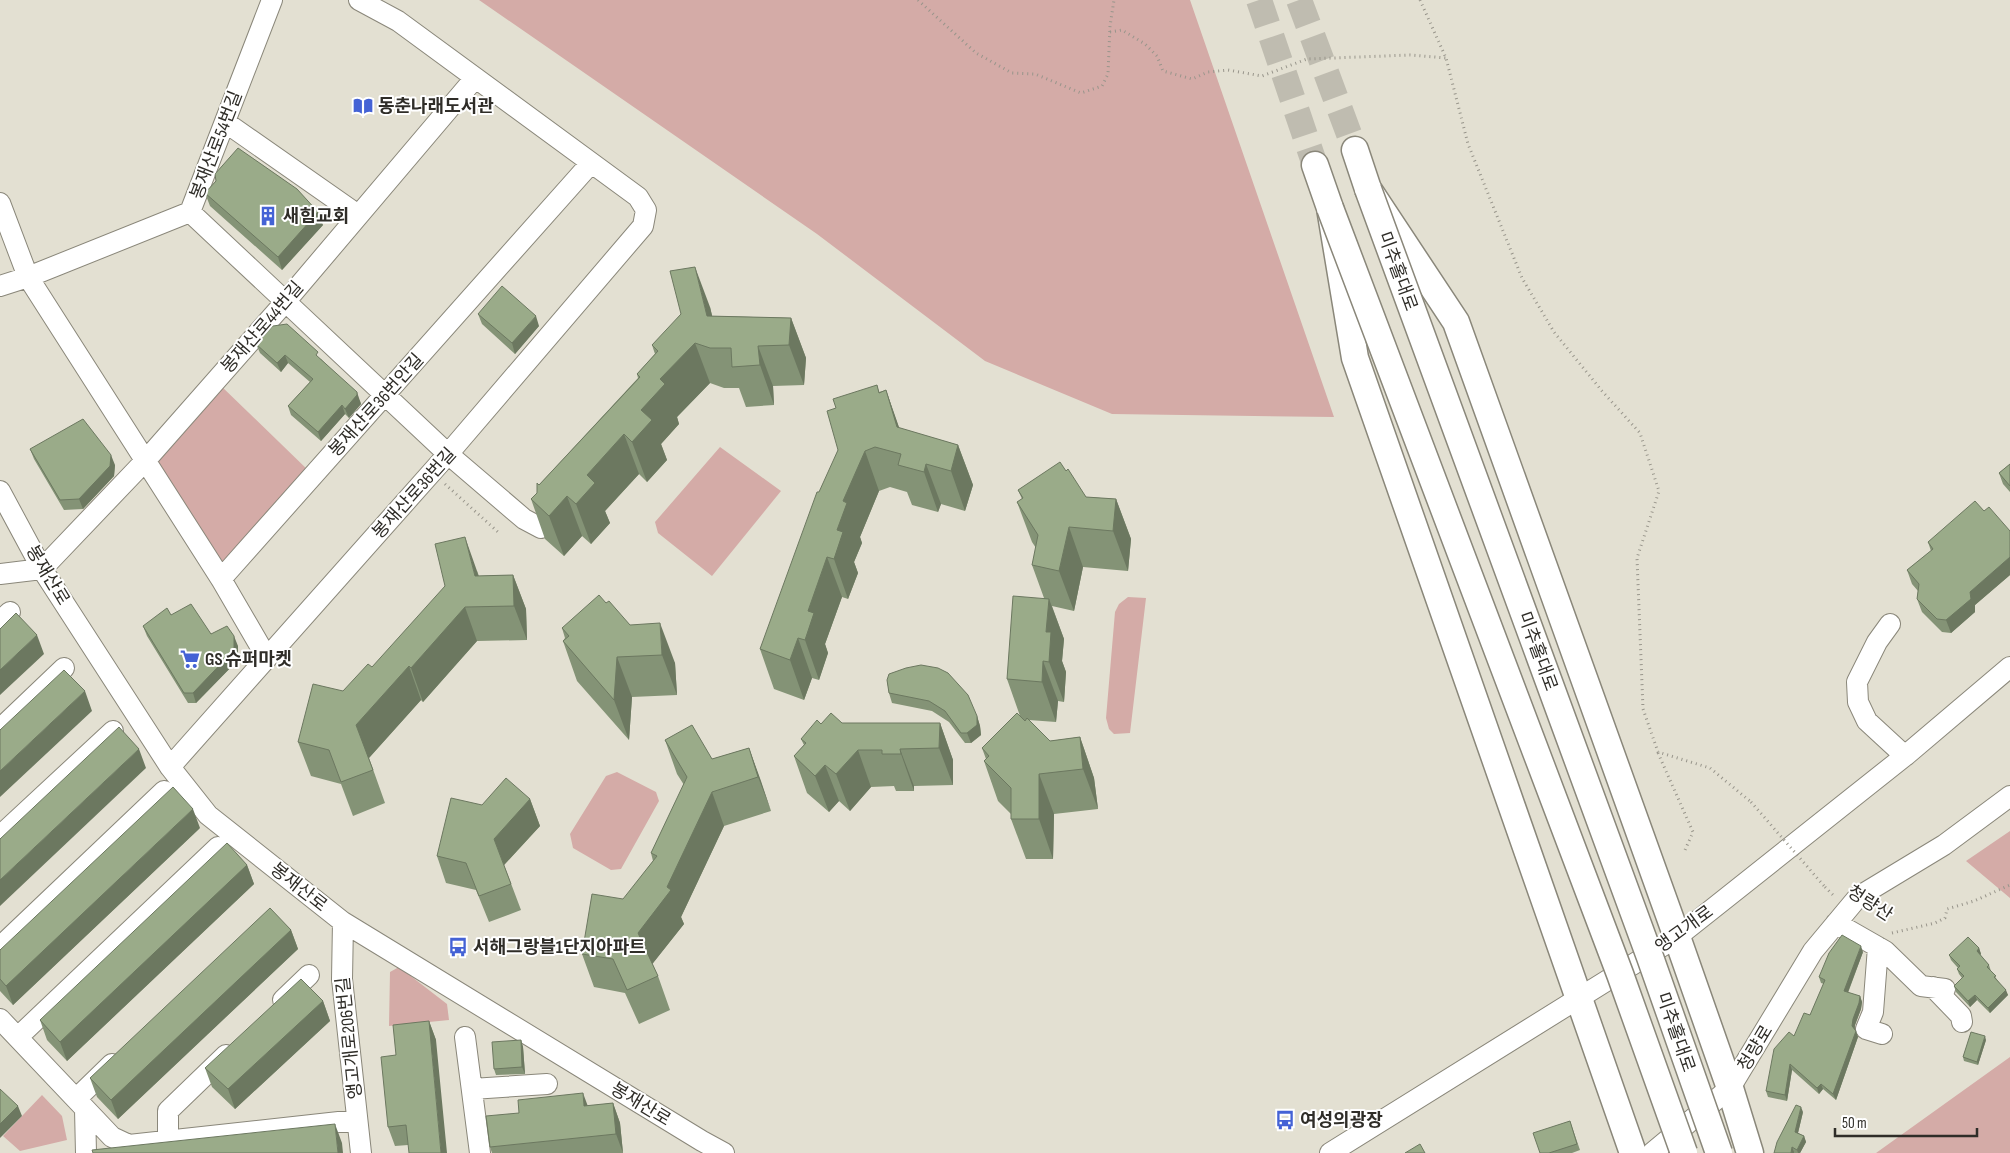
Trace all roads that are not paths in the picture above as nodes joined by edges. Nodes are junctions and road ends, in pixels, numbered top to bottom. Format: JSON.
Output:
{"nodes":[{"id":1,"x":272,"y":0,"type":"edge"},
{"id":2,"x":359,"y":0,"type":"edge"},
{"id":3,"x":475,"y":78,"type":"junction"},
{"id":4,"x":225,"y":122,"type":"junction"},
{"id":5,"x":1355,"y":150,"type":"tunnel mouth"},
{"id":6,"x":591,"y":163,"type":"junction"},
{"id":7,"x":1315,"y":165,"type":"tunnel mouth"},
{"id":8,"x":1368,"y":189,"type":"junction"},
{"id":9,"x":0,"y":203,"type":"edge"},
{"id":10,"x":1330,"y":208,"type":"junction"},
{"id":11,"x":190,"y":212,"type":"junction"},
{"id":12,"x":358,"y":215,"type":"junction"},
{"id":13,"x":28,"y":277,"type":"junction"},
{"id":14,"x":0,"y":286,"type":"edge"},
{"id":15,"x":286,"y":301,"type":"junction"},
{"id":16,"x":385,"y":395,"type":"junction"},
{"id":17,"x":448,"y":454,"type":"junction"},
{"id":18,"x":146,"y":460,"type":"junction"},
{"id":19,"x":0,"y":492,"type":"edge"},
{"id":20,"x":541,"y":528,"type":"edge"},
{"id":21,"x":42,"y":569,"type":"junction"},
{"id":22,"x":0,"y":574,"type":"edge"},
{"id":23,"x":222,"y":579,"type":"junction"},
{"id":24,"x":1890,"y":624,"type":"dead end"},
{"id":25,"x":267,"y":658,"type":"junction"},
{"id":26,"x":2010,"y":667,"type":"edge"},
{"id":27,"x":64,"y":668,"type":"edge"},
{"id":28,"x":0,"y":728,"type":"edge"},
{"id":29,"x":113,"y":730,"type":"edge"},
{"id":30,"x":1905,"y":756,"type":"junction"},
{"id":31,"x":170,"y":767,"type":"junction"},
{"id":32,"x":164,"y":790,"type":"dead end"},
{"id":33,"x":2010,"y":796,"type":"edge"},
{"id":34,"x":0,"y":836,"type":"edge"},
{"id":35,"x":218,"y":847,"type":"dead end"},
{"id":36,"x":1842,"y":916,"type":"junction"},
{"id":37,"x":343,"y":922,"type":"junction"},
{"id":38,"x":1677,"y":937,"type":"junction"},
{"id":39,"x":1883,"y":940,"type":"junction"},
{"id":40,"x":0,"y":947,"type":"edge"},
{"id":41,"x":309,"y":975,"type":"dead end"},
{"id":42,"x":1580,"y":998,"type":"junction"},
{"id":43,"x":266,"y":1016,"type":"edge"},
{"id":44,"x":1962,"y":1022,"type":"dead end"},
{"id":45,"x":6,"y":1029,"type":"edge"},
{"id":46,"x":1882,"y":1034,"type":"dead end"},
{"id":47,"x":466,"y":1037,"type":"dead end"},
{"id":48,"x":238,"y":1043,"type":"edge"},
{"id":49,"x":126,"y":1051,"type":"edge"},
{"id":50,"x":547,"y":1084,"type":"dead end"},
{"id":51,"x":1730,"y":1088,"type":"junction"},
{"id":52,"x":472,"y":1089,"type":"junction"},
{"id":53,"x":80,"y":1104,"type":"junction"},
{"id":54,"x":357,"y":1120,"type":"junction"},
{"id":55,"x":112,"y":1137,"type":"junction"},
{"id":56,"x":168,"y":1141,"type":"junction"},
{"id":57,"x":86,"y":1153,"type":"edge"},
{"id":58,"x":92,"y":1153,"type":"edge"},
{"id":59,"x":361,"y":1153,"type":"edge"},
{"id":60,"x":480,"y":1153,"type":"edge"},
{"id":61,"x":724,"y":1153,"type":"edge"},
{"id":62,"x":1330,"y":1153,"type":"edge"},
{"id":63,"x":1633,"y":1153,"type":"edge"},
{"id":64,"x":1652,"y":1153,"type":"edge"},
{"id":65,"x":1684,"y":1153,"type":"edge"},
{"id":66,"x":1719,"y":1153,"type":"edge"},
{"id":67,"x":1750,"y":1153,"type":"edge"}],
"edges":[{"from":1,"to":4,"type":"street","name":"봉재산로54번길"},
{"from":2,"to":3,"type":"street"},
{"from":3,"to":6,"type":"street"},
{"from":3,"to":12,"type":"street","name":"봉재산로44번길"},
{"from":4,"to":11,"type":"street","name":"봉재산로54번길"},
{"from":4,"to":12,"type":"street"},
{"from":5,"to":8,"type":"main road","name":"미추홀대로"},
{"from":6,"to":16,"type":"street","name":"봉재산로36번안길"},
{"from":6,"to":17,"type":"street","name":"봉재산로36번길"},
{"from":7,"to":10,"type":"main road","name":"미추홀대로"},
{"from":8,"to":38,"type":"main road"},
{"from":8,"to":66,"type":"main road","name":"미추홀대로","bridge":true},
{"from":9,"to":13,"type":"street"},
{"from":10,"to":42,"type":"main road"},
{"from":10,"to":65,"type":"main road","name":"미추홀대로","bridge":true},
{"from":11,"to":13,"type":"street","name":"봉재산로54번길"},
{"from":11,"to":15,"type":"street"},
{"from":12,"to":15,"type":"street","name":"봉재산로44번길"},
{"from":13,"to":14,"type":"street","name":"봉재산로54번길"},
{"from":13,"to":18,"type":"street"},
{"from":15,"to":16,"type":"street"},
{"from":15,"to":18,"type":"street","name":"봉재산로44번길"},
{"from":16,"to":17,"type":"street"},
{"from":16,"to":23,"type":"street","name":"봉재산로36번안길"},
{"from":17,"to":20,"type":"street"},
{"from":17,"to":25,"type":"street","name":"봉재산로36번길"},
{"from":18,"to":21,"type":"street","name":"봉재산로44번길"},
{"from":18,"to":23,"type":"street"},
{"from":19,"to":21,"type":"street","name":"봉재산로"},
{"from":21,"to":22,"type":"street"},
{"from":21,"to":31,"type":"street","name":"봉재산로"},
{"from":23,"to":25,"type":"street"},
{"from":24,"to":30,"type":"street"},
{"from":25,"to":31,"type":"street","name":"봉재산로36번길"},
{"from":26,"to":30,"type":"street","name":"앵고개로"},
{"from":27,"to":28,"type":"street"},
{"from":29,"to":34,"type":"street"},
{"from":30,"to":38,"type":"street","name":"앵고개로"},
{"from":31,"to":37,"type":"street","name":"봉재산로"},
{"from":32,"to":40,"type":"street"},
{"from":33,"to":36,"type":"street","name":"청량로"},
{"from":35,"to":45,"type":"street"},
{"from":36,"to":39,"type":"street"},
{"from":36,"to":51,"type":"street","name":"청량로"},
{"from":37,"to":54,"type":"street","name":"앵고개로206번길"},
{"from":37,"to":61,"type":"street","name":"봉재산로"},
{"from":38,"to":42,"type":"street","name":"앵고개로"},
{"from":38,"to":51,"type":"main road"},
{"from":39,"to":44,"type":"street"},
{"from":39,"to":46,"type":"street"},
{"from":41,"to":43,"type":"street"},
{"from":42,"to":62,"type":"street","name":"앵고개로"},
{"from":42,"to":63,"type":"main road"},
{"from":45,"to":53,"type":"street"},
{"from":47,"to":52,"type":"street"},
{"from":48,"to":56,"type":"street"},
{"from":49,"to":53,"type":"street"},
{"from":50,"to":52,"type":"street"},
{"from":51,"to":64,"type":"street","name":"청량로"},
{"from":51,"to":67,"type":"main road"},
{"from":52,"to":60,"type":"street"},
{"from":53,"to":55,"type":"street"},
{"from":53,"to":57,"type":"street"},
{"from":54,"to":56,"type":"street"},
{"from":54,"to":59,"type":"street","name":"앵고개로206번길"},
{"from":55,"to":56,"type":"street"},
{"from":55,"to":58,"type":"street"}]}
